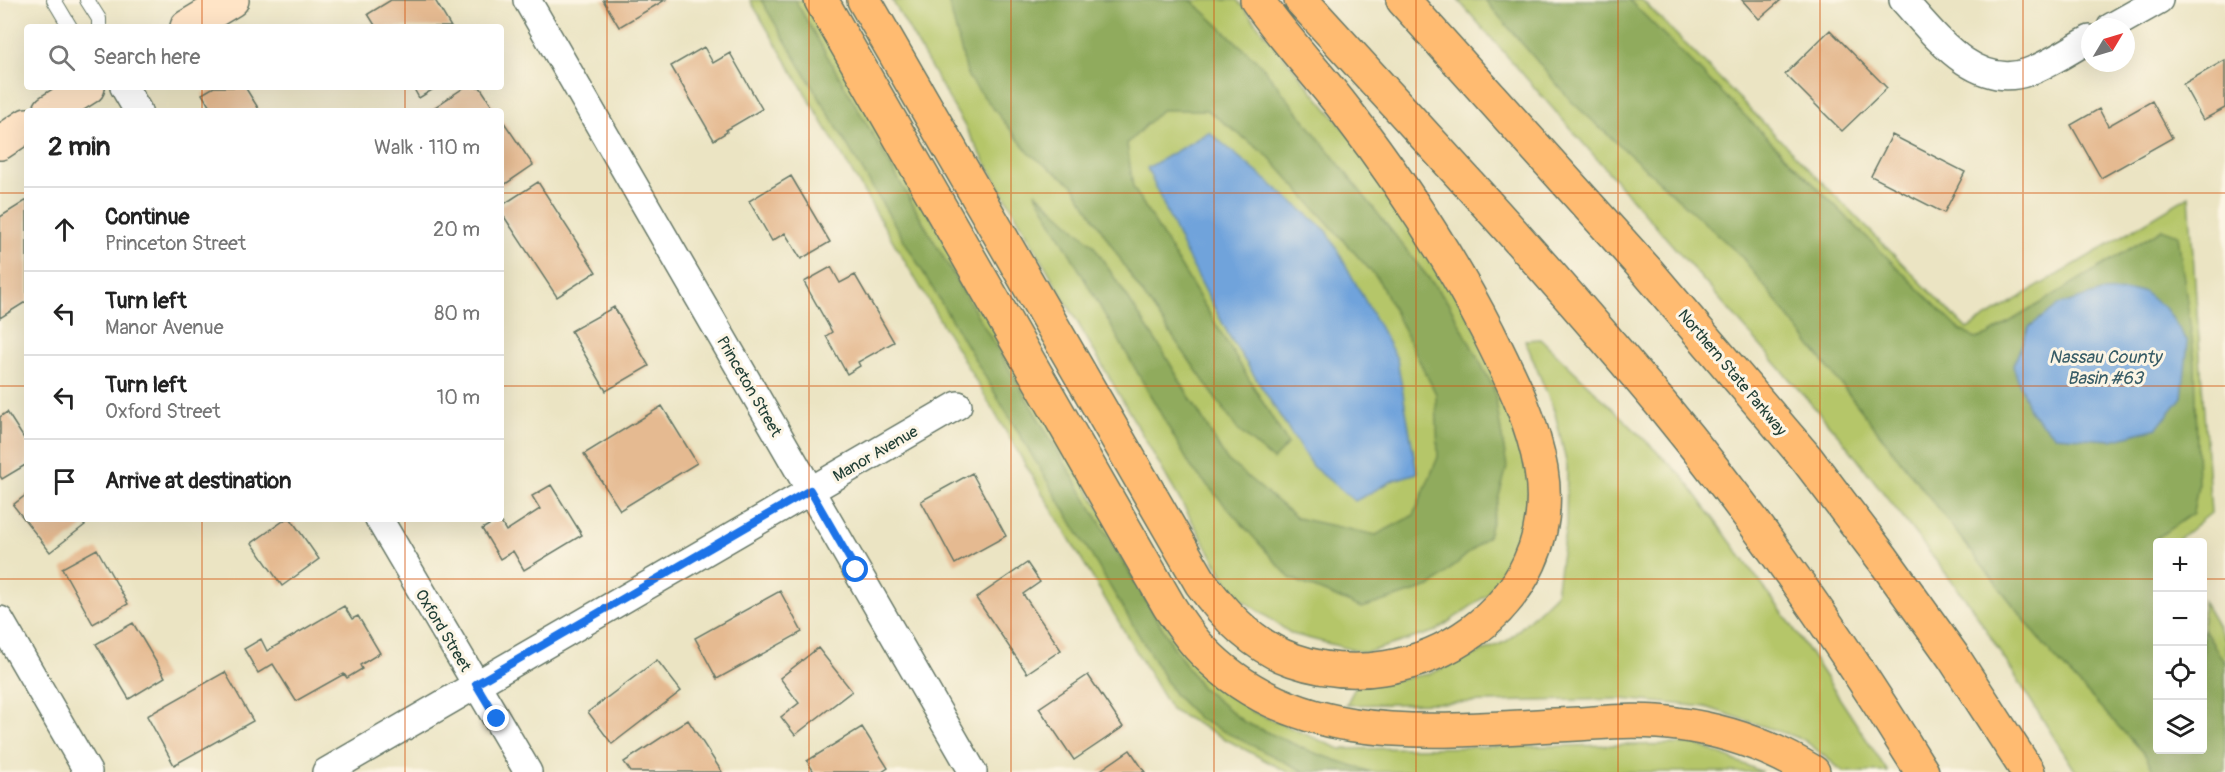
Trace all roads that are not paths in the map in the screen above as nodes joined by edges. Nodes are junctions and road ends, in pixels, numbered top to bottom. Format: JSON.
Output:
{"nodes":[{"id":1,"x":54,"y":0,"type":"edge"},
{"id":2,"x":87,"y":0,"type":"edge"},
{"id":3,"x":232,"y":0,"type":"edge"},
{"id":4,"x":526,"y":0,"type":"edge"},
{"id":5,"x":821,"y":0,"type":"edge"},
{"id":6,"x":864,"y":0,"type":"edge"},
{"id":7,"x":1257,"y":0,"type":"edge"},
{"id":8,"x":1301,"y":0,"type":"edge"},
{"id":9,"x":1403,"y":0,"type":"edge"},
{"id":10,"x":1903,"y":0,"type":"edge"},
{"id":11,"x":2159,"y":0,"type":"edge"},
{"id":12,"x":2127,"y":18,"type":"edge"},
{"id":13,"x":68,"y":24,"type":"edge"},
{"id":14,"x":99,"y":24,"type":"edge"},
{"id":15,"x":192,"y":24,"type":"edge"},
{"id":16,"x":2081,"y":44,"type":"edge"},
{"id":17,"x":83,"y":90,"type":"edge"},
{"id":18,"x":125,"y":90,"type":"edge"},
{"id":19,"x":55,"y":108,"type":"edge"},
{"id":20,"x":136,"y":108,"type":"edge"},
{"id":21,"x":24,"y":127,"type":"edge"},
{"id":22,"x":0,"y":142,"type":"edge"},
{"id":23,"x":958,"y":405,"type":"dead end"},
{"id":24,"x":810,"y":490,"type":"junction"},
{"id":25,"x":381,"y":522,"type":"edge"},
{"id":26,"x":0,"y":620,"type":"edge"},
{"id":27,"x":476,"y":684,"type":"junction"},
{"id":28,"x":88,"y":772,"type":"edge"},
{"id":29,"x":326,"y":772,"type":"edge"},
{"id":30,"x":528,"y":772,"type":"edge"},
{"id":31,"x":973,"y":772,"type":"edge"},
{"id":32,"x":1813,"y":772,"type":"edge"},
{"id":33,"x":1922,"y":772,"type":"edge"},
{"id":34,"x":2028,"y":772,"type":"edge"}],
"edges":[{"from":1,"to":13,"type":"lane"},
{"from":2,"to":14,"type":"lane"},
{"from":3,"to":15,"type":"main road"},
{"from":4,"to":24,"type":"street","name":"Princeton Street"},
{"from":5,"to":32,"type":"highway"},
{"from":6,"to":7,"type":"highway"},
{"from":8,"to":33,"type":"highway"},
{"from":9,"to":34,"type":"highway","name":"Northern State Parkway"},
{"from":10,"to":16,"type":"street"},
{"from":11,"to":12,"type":"street"},
{"from":17,"to":19,"type":"main road"},
{"from":18,"to":20,"type":"street"},
{"from":21,"to":22,"type":"main road"},
{"from":23,"to":24,"type":"street","name":"Manor Avenue"},
{"from":24,"to":27,"type":"street","name":"Manor Avenue"},
{"from":24,"to":31,"type":"street","name":"Princeton Street"},
{"from":25,"to":27,"type":"street","name":"Oxford Street"},
{"from":26,"to":28,"type":"street"},
{"from":27,"to":29,"type":"street","name":"Manor Avenue"},
{"from":27,"to":30,"type":"street","name":"Oxford Street"}]}
